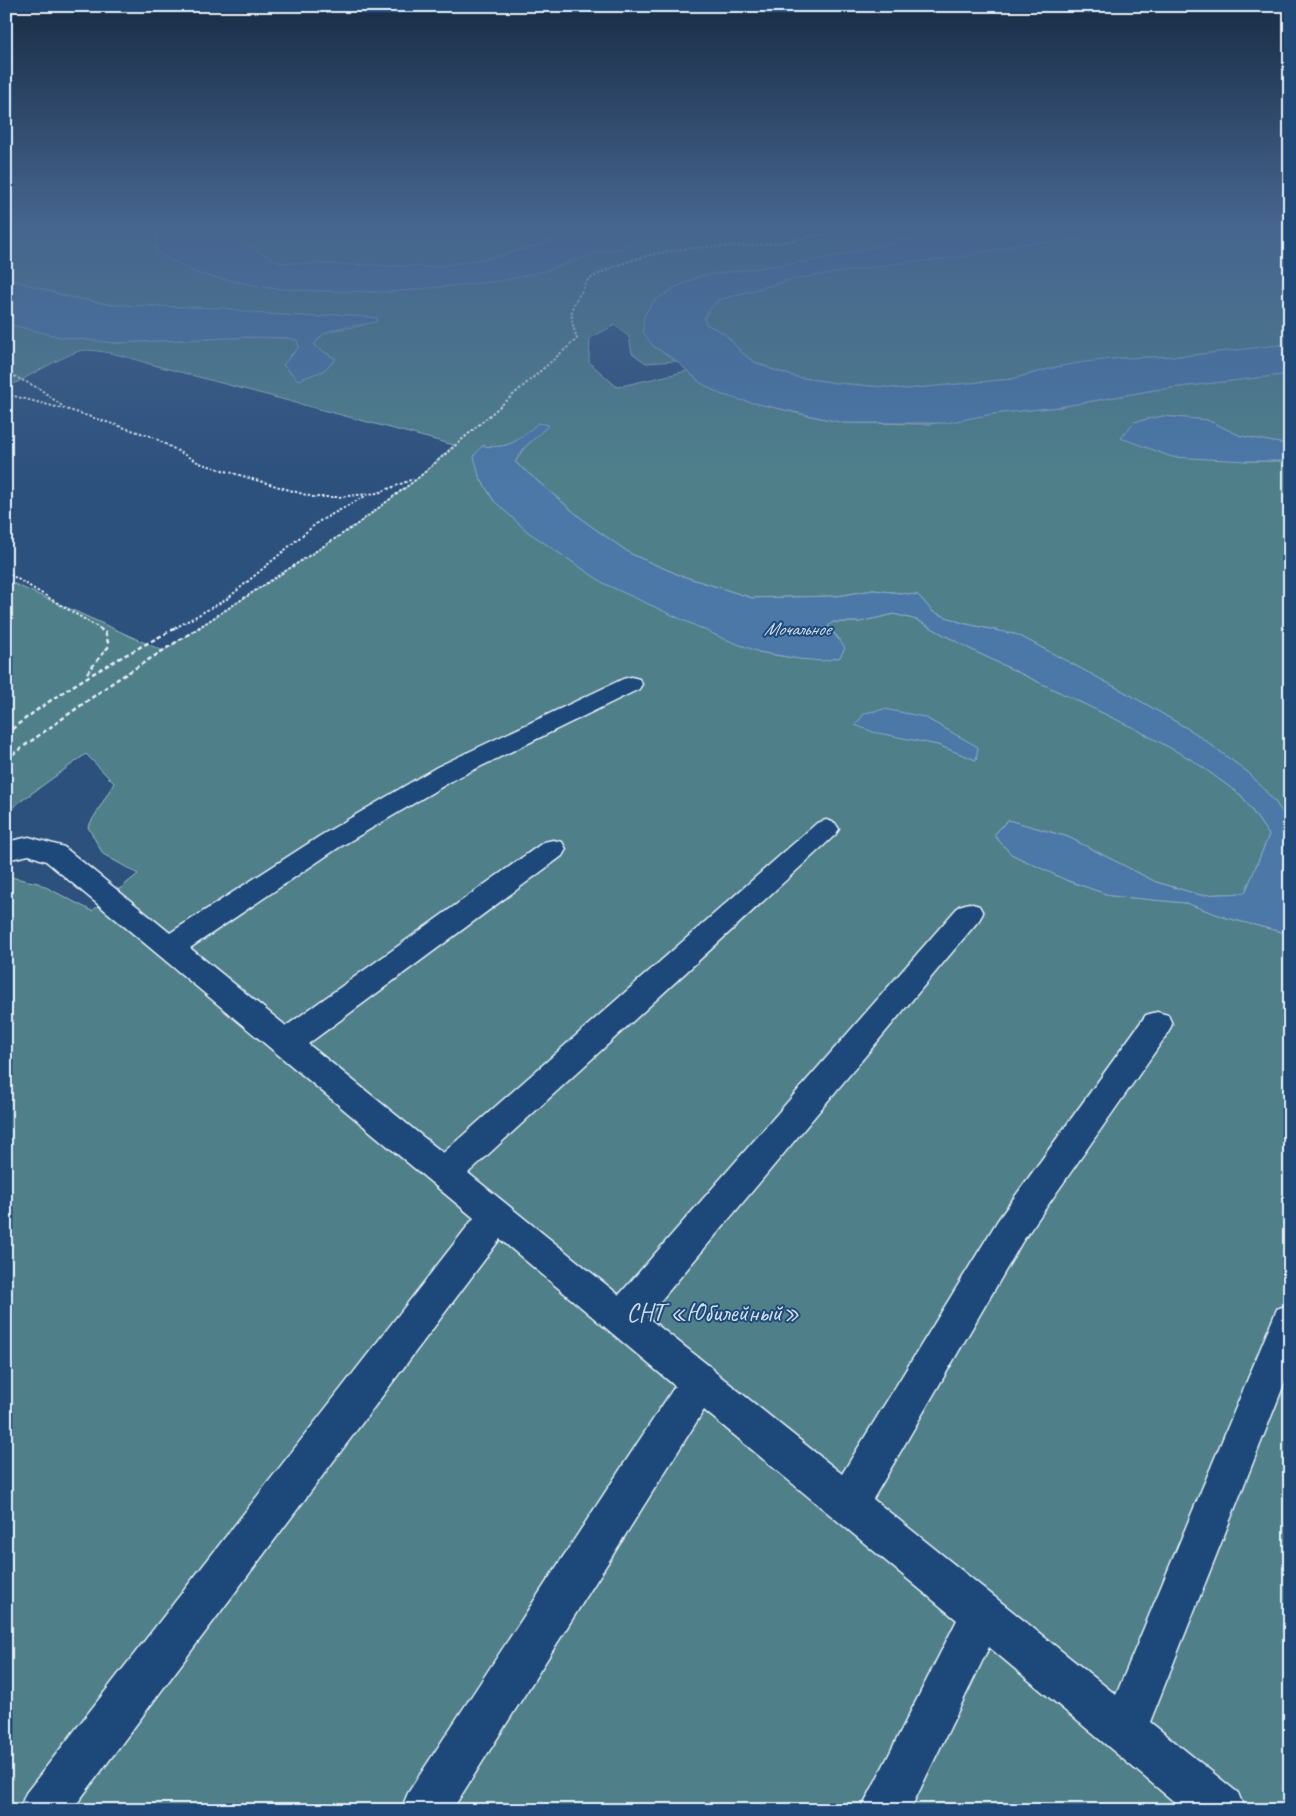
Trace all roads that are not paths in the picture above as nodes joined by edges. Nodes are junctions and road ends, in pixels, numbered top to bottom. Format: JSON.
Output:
{"nodes":[{"id":1,"x":631,"y":684,"type":"dead end"},
{"id":2,"x":826,"y":829,"type":"dead end"},
{"id":3,"x":552,"y":849,"type":"dead end"},
{"id":4,"x":6,"y":851,"type":"edge"},
{"id":5,"x":969,"y":913,"type":"dead end"},
{"id":6,"x":169,"y":948,"type":"junction"},
{"id":7,"x":1156,"y":1024,"type":"dead end"},
{"id":8,"x":286,"y":1043,"type":"junction"},
{"id":9,"x":444,"y":1173,"type":"junction"},
{"id":10,"x":497,"y":1216,"type":"junction"},
{"id":11,"x":622,"y":1319,"type":"junction"},
{"id":12,"x":1290,"y":1322,"type":"edge"},
{"id":13,"x":700,"y":1382,"type":"junction"},
{"id":14,"x":847,"y":1504,"type":"junction"},
{"id":15,"x":983,"y":1614,"type":"junction"},
{"id":16,"x":1124,"y":1730,"type":"junction"},
{"id":17,"x":43,"y":1810,"type":"edge"},
{"id":18,"x":425,"y":1810,"type":"edge"},
{"id":19,"x":885,"y":1810,"type":"edge"},
{"id":20,"x":1221,"y":1810,"type":"edge"}],
"edges":[{"from":1,"to":6,"type":"street"},
{"from":2,"to":9,"type":"street"},
{"from":3,"to":8,"type":"street"},
{"from":4,"to":6,"type":"street"},
{"from":5,"to":11,"type":"street"},
{"from":6,"to":8,"type":"street"},
{"from":7,"to":14,"type":"street"},
{"from":8,"to":9,"type":"street"},
{"from":9,"to":10,"type":"street"},
{"from":10,"to":11,"type":"street"},
{"from":10,"to":17,"type":"street"},
{"from":11,"to":13,"type":"street"},
{"from":12,"to":16,"type":"street"},
{"from":13,"to":14,"type":"street"},
{"from":13,"to":18,"type":"street"},
{"from":14,"to":15,"type":"street"},
{"from":15,"to":16,"type":"street"},
{"from":15,"to":19,"type":"street"},
{"from":16,"to":20,"type":"street"}]}
